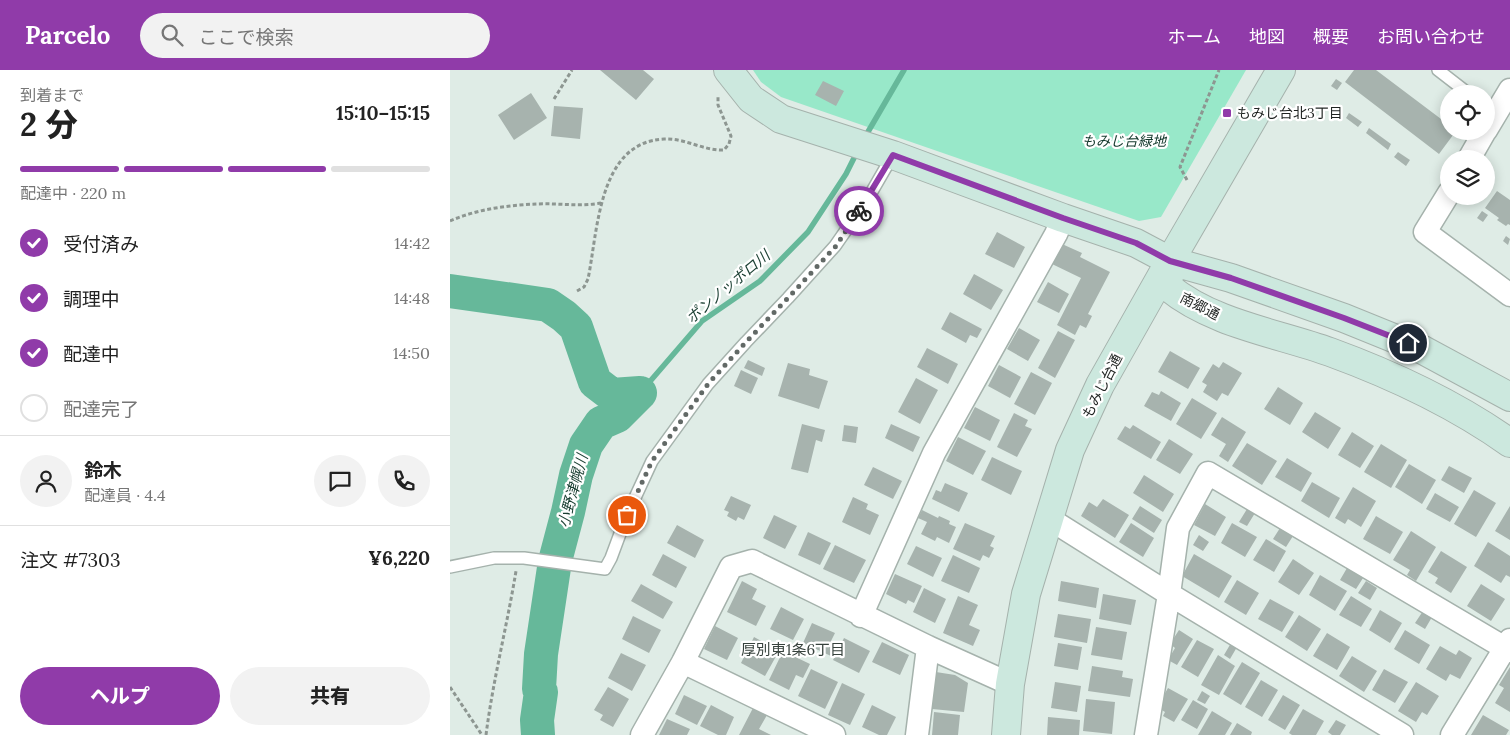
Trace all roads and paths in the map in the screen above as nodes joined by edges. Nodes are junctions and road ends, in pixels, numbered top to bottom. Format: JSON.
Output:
{"nodes":[{"id":1,"x":572,"y":70,"type":"edge"},
{"id":2,"x":1219,"y":70,"type":"edge"},
{"id":3,"x":1281,"y":70,"type":"edge"},
{"id":4,"x":1438,"y":70,"type":"edge"},
{"id":5,"x":729,"y":71,"type":"edge"},
{"id":6,"x":1457,"y":85,"type":"edge"},
{"id":7,"x":1510,"y":90,"type":"edge"},
{"id":8,"x":554,"y":99,"type":"dead end"},
{"id":9,"x":1495,"y":111,"type":"edge"},
{"id":10,"x":885,"y":153,"type":"junction"},
{"id":11,"x":1187,"y":180,"type":"dead end"},
{"id":12,"x":601,"y":203,"type":"junction"},
{"id":13,"x":1442,"y":205,"type":"edge"},
{"id":14,"x":1063,"y":218,"type":"junction"},
{"id":15,"x":450,"y":220,"type":"edge"},
{"id":16,"x":1170,"y":261,"type":"junction"},
{"id":17,"x":577,"y":291,"type":"dead end"},
{"id":18,"x":1510,"y":295,"type":"edge"},
{"id":19,"x":1510,"y":397,"type":"edge"},
{"id":20,"x":1510,"y":443,"type":"edge"},
{"id":21,"x":1048,"y":518,"type":"junction"},
{"id":22,"x":521,"y":558,"type":"junction"},
{"id":23,"x":450,"y":567,"type":"edge"},
{"id":24,"x":1169,"y":594,"type":"junction"},
{"id":25,"x":861,"y":616,"type":"junction"},
{"id":26,"x":1508,"y":646,"type":"edge"},
{"id":27,"x":928,"y":647,"type":"junction"},
{"id":28,"x":683,"y":662,"type":"junction"},
{"id":29,"x":1010,"y":684,"type":"junction"},
{"id":30,"x":450,"y":687,"type":"edge"},
{"id":31,"x":1150,"y":732,"type":"edge"},
{"id":32,"x":482,"y":735,"type":"edge"},
{"id":33,"x":486,"y":735,"type":"edge"},
{"id":34,"x":642,"y":735,"type":"edge"},
{"id":35,"x":834,"y":735,"type":"edge"},
{"id":36,"x":917,"y":735,"type":"edge"},
{"id":37,"x":1006,"y":735,"type":"edge"},
{"id":38,"x":1402,"y":735,"type":"edge"},
{"id":39,"x":1452,"y":735,"type":"edge"}],
"edges":[{"from":1,"to":8,"type":"path"},
{"from":2,"to":11,"type":"path"},
{"from":3,"to":16,"type":"street","name":"もみじ台通"},
{"from":4,"to":6,"type":"lane"},
{"from":5,"to":10,"type":"street"},
{"from":5,"to":12,"type":"path"},
{"from":7,"to":9,"type":"street"},
{"from":10,"to":14,"type":"street"},
{"from":10,"to":22,"type":"lane"},
{"from":12,"to":15,"type":"path"},
{"from":12,"to":17,"type":"path"},
{"from":13,"to":18,"type":"street"},
{"from":14,"to":16,"type":"street"},
{"from":14,"to":25,"type":"street"},
{"from":16,"to":19,"type":"street"},
{"from":16,"to":20,"type":"street","name":"南郷通"},
{"from":16,"to":21,"type":"street","name":"もみじ台通"},
{"from":21,"to":24,"type":"street"},
{"from":21,"to":29,"type":"street","name":"もみじ台通"},
{"from":22,"to":23,"type":"lane"},
{"from":22,"to":33,"type":"path"},
{"from":24,"to":26,"type":"street"},
{"from":24,"to":31,"type":"street"},
{"from":24,"to":38,"type":"street"},
{"from":25,"to":27,"type":"street"},
{"from":25,"to":28,"type":"street"},
{"from":26,"to":39,"type":"street"},
{"from":27,"to":29,"type":"street"},
{"from":27,"to":36,"type":"street"},
{"from":28,"to":34,"type":"street"},
{"from":28,"to":35,"type":"street"},
{"from":29,"to":37,"type":"street","name":"もみじ台通"},
{"from":30,"to":32,"type":"path"}]}
